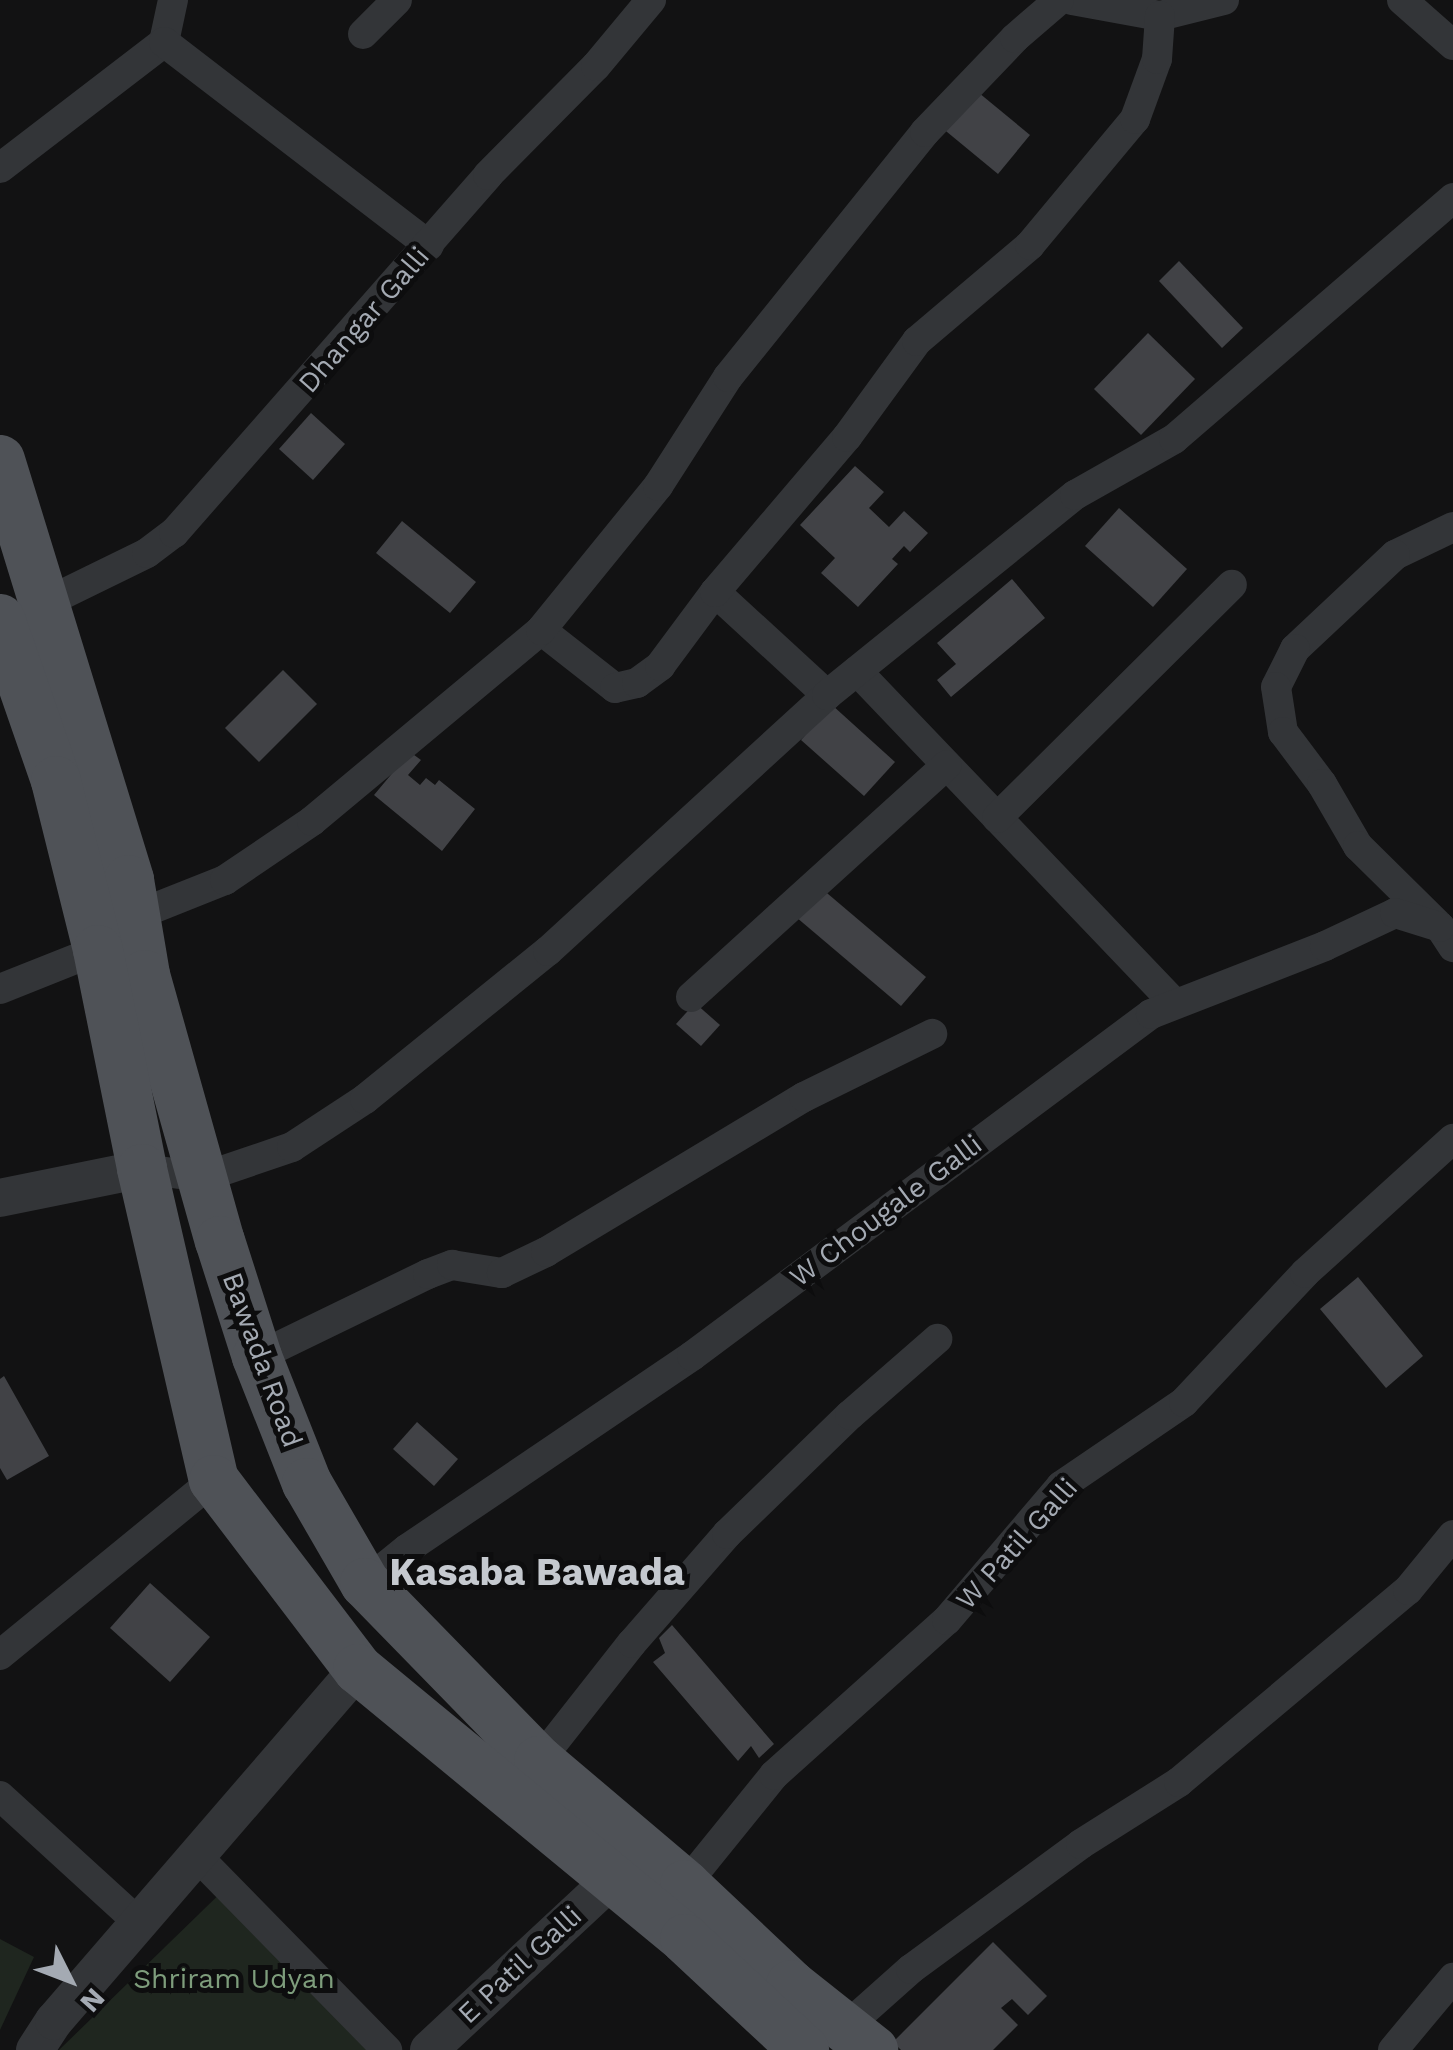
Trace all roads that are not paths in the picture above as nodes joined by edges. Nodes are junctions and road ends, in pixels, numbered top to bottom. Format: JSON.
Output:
{"nodes":[{"id":1,"x":173,"y":0,"type":"edge"},
{"id":2,"x":396,"y":0,"type":"edge"},
{"id":3,"x":652,"y":0,"type":"edge"},
{"id":4,"x":1059,"y":0,"type":"edge"},
{"id":5,"x":1072,"y":0,"type":"edge"},
{"id":6,"x":1224,"y":0,"type":"edge"},
{"id":7,"x":1402,"y":0,"type":"edge"},
{"id":8,"x":1160,"y":16,"type":"junction"},
{"id":9,"x":362,"y":34,"type":"dead end"},
{"id":10,"x":164,"y":42,"type":"junction"},
{"id":11,"x":1453,"y":45,"type":"edge"},
{"id":12,"x":0,"y":168,"type":"edge"},
{"id":13,"x":1453,"y":198,"type":"edge"},
{"id":14,"x":429,"y":245,"type":"junction"},
{"id":15,"x":0,"y":460,"type":"edge"},
{"id":16,"x":1453,"y":526,"type":"edge"},
{"id":17,"x":1232,"y":585,"type":"dead end"},
{"id":18,"x":715,"y":592,"type":"junction"},
{"id":19,"x":46,"y":602,"type":"junction"},
{"id":20,"x":0,"y":619,"type":"edge"},
{"id":21,"x":541,"y":630,"type":"junction"},
{"id":22,"x":858,"y":671,"type":"junction"},
{"id":23,"x":827,"y":695,"type":"junction"},
{"id":24,"x":947,"y":765,"type":"junction"},
{"id":25,"x":997,"y":818,"type":"junction"},
{"id":26,"x":137,"y":914,"type":"junction"},
{"id":27,"x":1449,"y":930,"type":"edge"},
{"id":28,"x":98,"y":950,"type":"junction"},
{"id":29,"x":0,"y":990,"type":"edge"},
{"id":30,"x":690,"y":997,"type":"dead end"},
{"id":31,"x":1172,"y":1002,"type":"junction"},
{"id":32,"x":932,"y":1034,"type":"dead end"},
{"id":33,"x":1453,"y":1139,"type":"edge"},
{"id":34,"x":142,"y":1169,"type":"junction"},
{"id":35,"x":204,"y":1177,"type":"junction"},
{"id":36,"x":0,"y":1198,"type":"edge"},
{"id":37,"x":937,"y":1339,"type":"dead end"},
{"id":38,"x":258,"y":1356,"type":"junction"},
{"id":39,"x":214,"y":1480,"type":"junction"},
{"id":40,"x":1453,"y":1535,"type":"edge"},
{"id":41,"x":364,"y":1582,"type":"junction"},
{"id":42,"x":0,"y":1655,"type":"edge"},
{"id":43,"x":358,"y":1669,"type":"junction"},
{"id":44,"x":539,"y":1761,"type":"junction"},
{"id":45,"x":0,"y":1796,"type":"edge"},
{"id":46,"x":198,"y":1856,"type":"junction"},
{"id":47,"x":610,"y":1880,"type":"junction"},
{"id":48,"x":685,"y":1885,"type":"junction"},
{"id":49,"x":140,"y":1924,"type":"junction"},
{"id":50,"x":1453,"y":1978,"type":"edge"},
{"id":51,"x":860,"y":2038,"type":"edge"},
{"id":52,"x":34,"y":2050,"type":"edge"},
{"id":53,"x":387,"y":2050,"type":"edge"},
{"id":54,"x":429,"y":2050,"type":"edge"},
{"id":55,"x":804,"y":2050,"type":"edge"},
{"id":56,"x":1393,"y":2050,"type":"edge"}],
"edges":[{"from":1,"to":10,"type":"street"},
{"from":2,"to":9,"type":"street"},
{"from":3,"to":14,"type":"street","name":"Dhangar Galli"},
{"from":4,"to":21,"type":"street"},
{"from":5,"to":8,"type":"street"},
{"from":6,"to":8,"type":"street"},
{"from":7,"to":11,"type":"street"},
{"from":8,"to":18,"type":"street"},
{"from":10,"to":12,"type":"street"},
{"from":10,"to":14,"type":"street"},
{"from":13,"to":22,"type":"street"},
{"from":14,"to":19,"type":"street","name":"Dhangar Galli"},
{"from":15,"to":19,"type":"main road","name":"Bawada Road"},
{"from":16,"to":27,"type":"street"},
{"from":17,"to":25,"type":"street"},
{"from":18,"to":21,"type":"street"},
{"from":18,"to":23,"type":"street"},
{"from":19,"to":26,"type":"main road","name":"Bawada Road"},
{"from":20,"to":28,"type":"main road"},
{"from":21,"to":26,"type":"street"},
{"from":22,"to":23,"type":"street"},
{"from":22,"to":24,"type":"street"},
{"from":23,"to":35,"type":"street"},
{"from":24,"to":25,"type":"street"},
{"from":24,"to":30,"type":"street"},
{"from":25,"to":31,"type":"street"},
{"from":26,"to":28,"type":"street"},
{"from":26,"to":35,"type":"main road","name":"Bawada Road"},
{"from":27,"to":31,"type":"street","name":"W Chougale Galli"},
{"from":28,"to":29,"type":"street"},
{"from":28,"to":34,"type":"main road"},
{"from":31,"to":41,"type":"street","name":"W Chougale Galli"},
{"from":32,"to":38,"type":"street"},
{"from":33,"to":48,"type":"street","name":"W Patil Galli"},
{"from":34,"to":35,"type":"street"},
{"from":34,"to":36,"type":"street"},
{"from":34,"to":39,"type":"main road"},
{"from":35,"to":38,"type":"main road","name":"Bawada Road"},
{"from":37,"to":44,"type":"street"},
{"from":38,"to":41,"type":"main road","name":"Bawada Road"},
{"from":39,"to":42,"type":"street"},
{"from":39,"to":43,"type":"main road"},
{"from":40,"to":51,"type":"street"},
{"from":41,"to":44,"type":"main road","name":"Bawada Road"},
{"from":43,"to":46,"type":"street"},
{"from":43,"to":47,"type":"main road"},
{"from":44,"to":48,"type":"main road","name":"Bawada Road"},
{"from":45,"to":49,"type":"street"},
{"from":46,"to":49,"type":"street"},
{"from":46,"to":53,"type":"street"},
{"from":47,"to":54,"type":"street","name":"E Patil Galli"},
{"from":47,"to":55,"type":"main road"},
{"from":48,"to":51,"type":"main road","name":"Bawada Road"},
{"from":49,"to":52,"type":"street"},
{"from":50,"to":56,"type":"street"}]}
